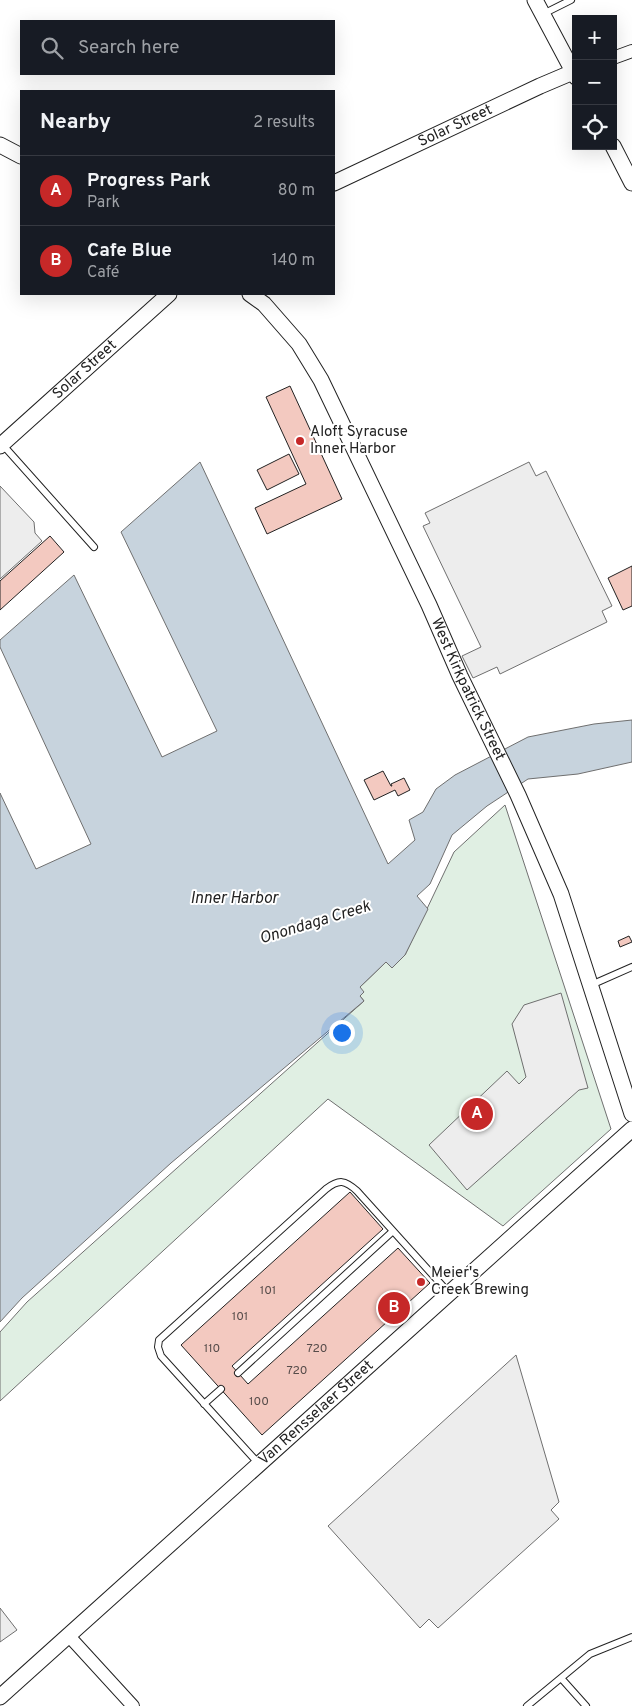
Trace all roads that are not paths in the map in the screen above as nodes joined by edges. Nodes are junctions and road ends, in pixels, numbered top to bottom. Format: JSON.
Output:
{"nodes":[{"id":1,"x":534,"y":0,"type":"edge"},
{"id":2,"x":571,"y":0,"type":"edge"},
{"id":3,"x":542,"y":14,"type":"junction"},
{"id":4,"x":632,"y":51,"type":"edge"},
{"id":5,"x":617,"y":57,"type":"edge"},
{"id":6,"x":572,"y":69,"type":"edge"},
{"id":7,"x":572,"y":75,"type":"edge"},
{"id":8,"x":0,"y":144,"type":"edge"},
{"id":9,"x":615,"y":150,"type":"edge"},
{"id":10,"x":20,"y":155,"type":"edge"},
{"id":11,"x":335,"y":182,"type":"edge"},
{"id":12,"x":632,"y":183,"type":"edge"},
{"id":13,"x":168,"y":295,"type":"edge"},
{"id":14,"x":251,"y":295,"type":"edge"},
{"id":15,"x":1,"y":445,"type":"edge"},
{"id":16,"x":94,"y":547,"type":"dead end"},
{"id":17,"x":632,"y":967,"type":"edge"},
{"id":18,"x":591,"y":985,"type":"junction"},
{"id":19,"x":632,"y":1114,"type":"edge"},
{"id":20,"x":632,"y":1129,"type":"edge"},
{"id":21,"x":393,"y":1231,"type":"junction"},
{"id":22,"x":449,"y":1293,"type":"junction"},
{"id":23,"x":238,"y":1373,"type":"dead end"},
{"id":24,"x":221,"y":1389,"type":"dead end"},
{"id":25,"x":204,"y":1404,"type":"junction"},
{"id":26,"x":259,"y":1464,"type":"junction"},
{"id":27,"x":68,"y":1635,"type":"junction"},
{"id":28,"x":632,"y":1637,"type":"edge"},
{"id":29,"x":561,"y":1678,"type":"junction"},
{"id":30,"x":0,"y":1697,"type":"edge"},
{"id":31,"x":133,"y":1706,"type":"edge"},
{"id":32,"x":528,"y":1706,"type":"edge"},
{"id":33,"x":586,"y":1706,"type":"edge"}],
"edges":[{"from":1,"to":3,"type":"street"},
{"from":2,"to":3,"type":"lane"},
{"from":3,"to":6,"type":"street"},
{"from":4,"to":5,"type":"street"},
{"from":7,"to":11,"type":"street","name":"Solar Street"},
{"from":8,"to":10,"type":"street"},
{"from":9,"to":12,"type":"street"},
{"from":13,"to":15,"type":"street","name":"Solar Street"},
{"from":14,"to":18,"type":"street","name":"West Kirkpatrick Street"},
{"from":15,"to":16,"type":"lane"},
{"from":17,"to":18,"type":"lane"},
{"from":18,"to":19,"type":"street","name":"West Kirkpatrick Street"},
{"from":20,"to":22,"type":"street","name":"Van Rensselaer Street"},
{"from":21,"to":22,"type":"lane"},
{"from":21,"to":23,"type":"lane"},
{"from":21,"to":25,"type":"lane"},
{"from":22,"to":26,"type":"street","name":"Van Rensselaer Street"},
{"from":24,"to":25,"type":"lane"},
{"from":25,"to":26,"type":"lane"},
{"from":26,"to":27,"type":"street","name":"Van Rensselaer Street"},
{"from":27,"to":30,"type":"street","name":"Van Rensselaer Street"},
{"from":27,"to":31,"type":"street"},
{"from":28,"to":29,"type":"lane"},
{"from":29,"to":32,"type":"lane"},
{"from":29,"to":33,"type":"lane"}]}
